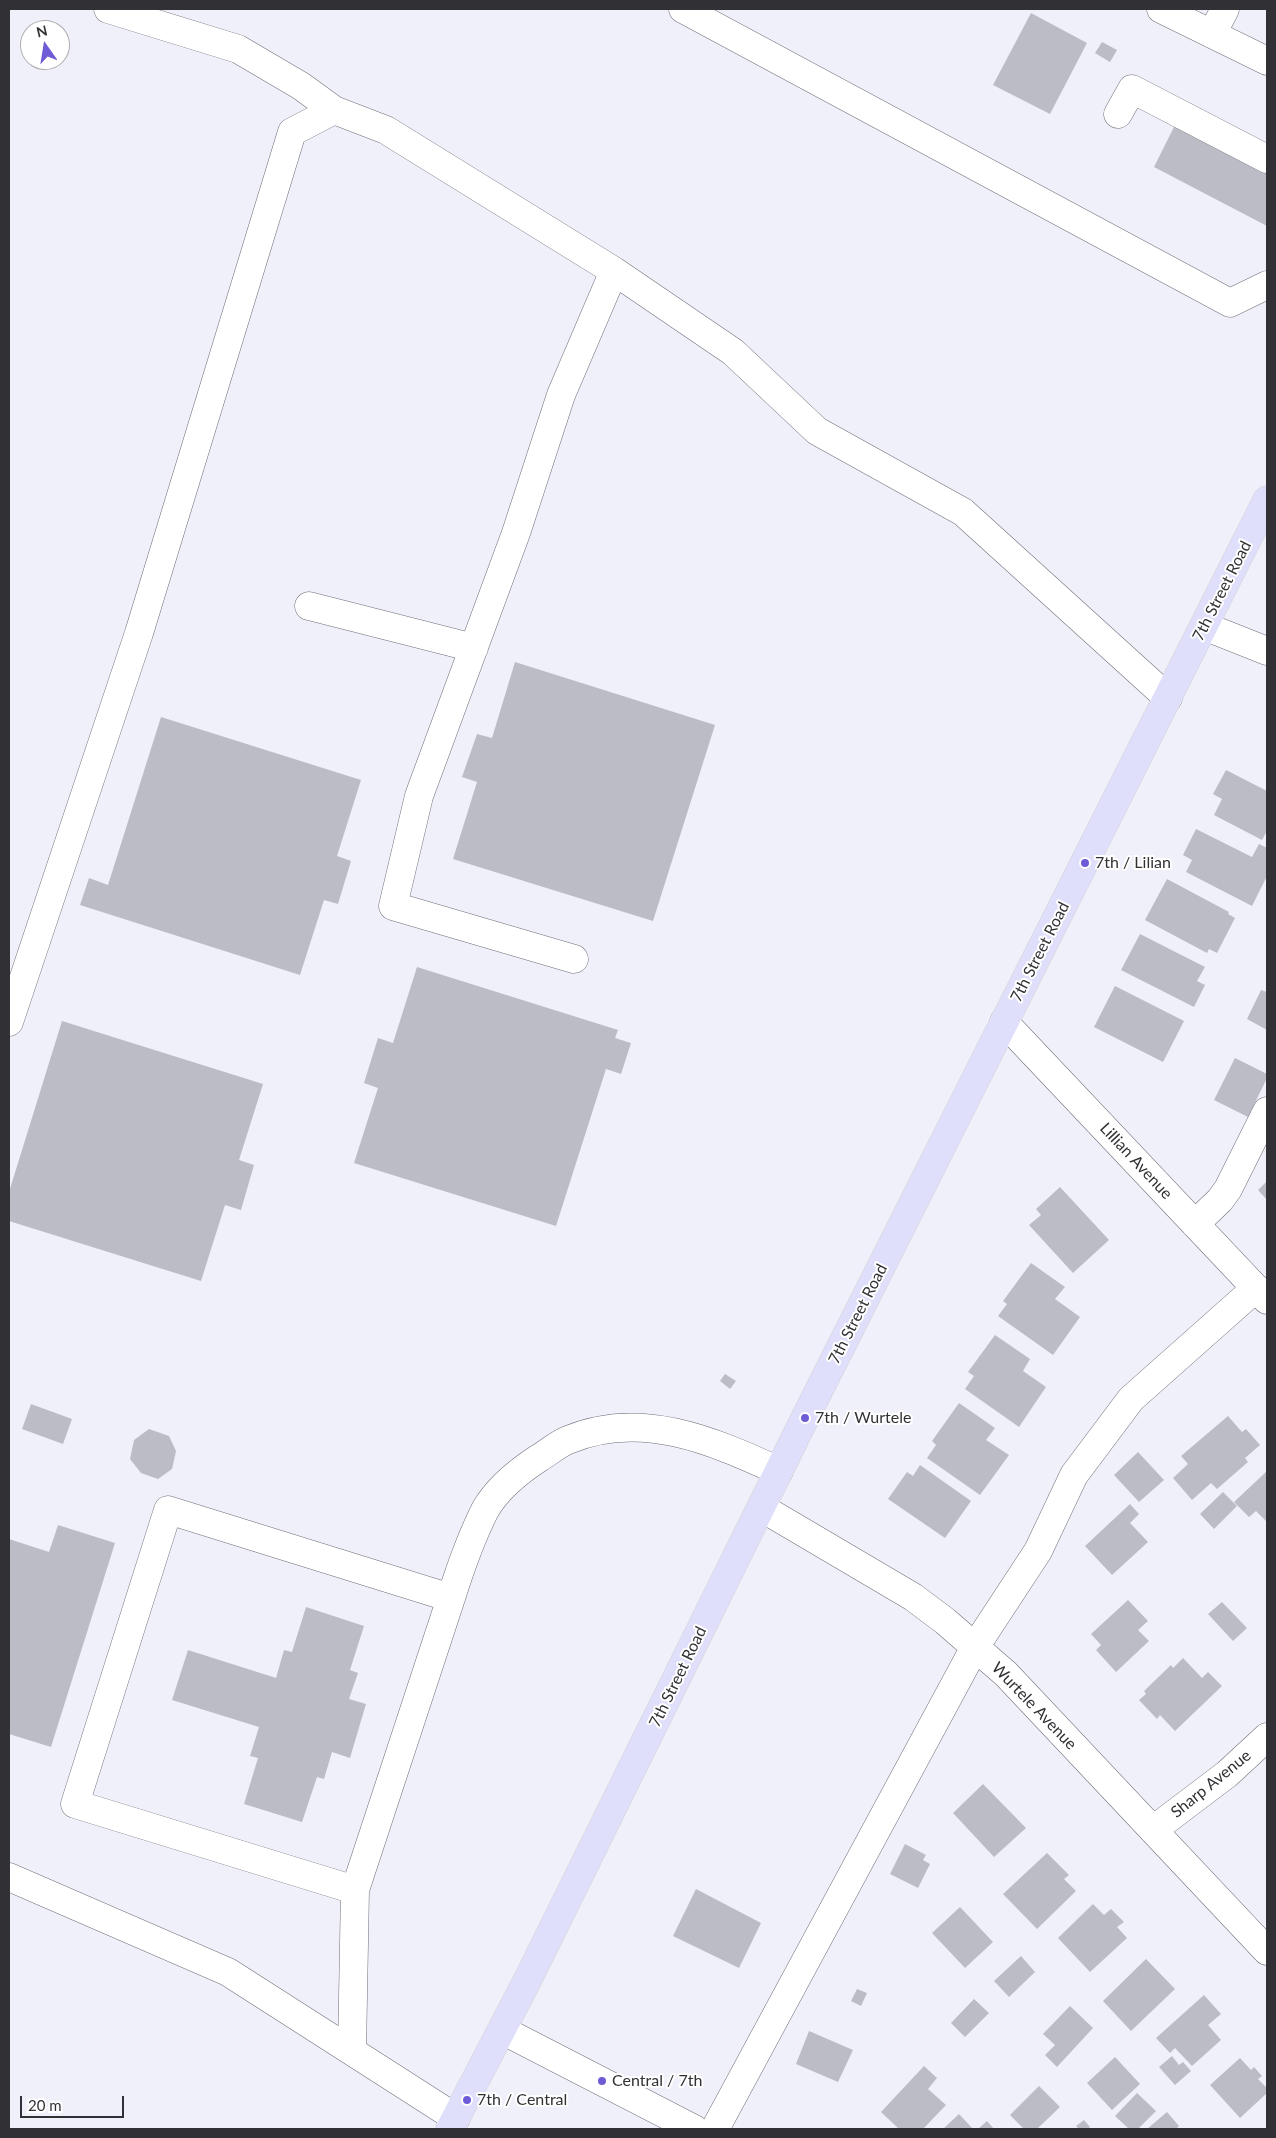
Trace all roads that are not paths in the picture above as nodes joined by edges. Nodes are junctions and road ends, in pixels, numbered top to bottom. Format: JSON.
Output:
{"nodes":[{"id":1,"x":108,"y":9,"type":"edge"},
{"id":2,"x":683,"y":9,"type":"edge"},
{"id":3,"x":1161,"y":9,"type":"edge"},
{"id":4,"x":1225,"y":9,"type":"edge"},
{"id":5,"x":1212,"y":34,"type":"junction"},
{"id":6,"x":1267,"y":61,"type":"edge"},
{"id":7,"x":334,"y":110,"type":"junction"},
{"id":8,"x":1118,"y":114,"type":"dead end"},
{"id":9,"x":1267,"y":159,"type":"edge"},
{"id":10,"x":614,"y":271,"type":"junction"},
{"id":11,"x":1267,"y":284,"type":"edge"},
{"id":12,"x":1267,"y":500,"type":"edge"},
{"id":13,"x":309,"y":606,"type":"dead end"},
{"id":14,"x":1204,"y":626,"type":"junction"},
{"id":15,"x":474,"y":648,"type":"junction"},
{"id":16,"x":1267,"y":651,"type":"edge"},
{"id":17,"x":1168,"y":698,"type":"junction"},
{"id":18,"x":574,"y":959,"type":"dead end"},
{"id":19,"x":9,"y":1022,"type":"edge"},
{"id":20,"x":1004,"y":1022,"type":"junction"},
{"id":21,"x":1267,"y":1111,"type":"edge"},
{"id":22,"x":1195,"y":1224,"type":"junction"},
{"id":23,"x":1262,"y":1294,"type":"edge"},
{"id":24,"x":779,"y":1471,"type":"junction"},
{"id":25,"x":762,"y":1508,"type":"junction"},
{"id":26,"x":451,"y":1598,"type":"junction"},
{"id":27,"x":975,"y":1647,"type":"junction"},
{"id":28,"x":1267,"y":1737,"type":"edge"},
{"id":29,"x":1153,"y":1830,"type":"junction"},
{"id":30,"x":9,"y":1877,"type":"edge"},
{"id":31,"x":355,"y":1890,"type":"junction"},
{"id":32,"x":1267,"y":1951,"type":"edge"},
{"id":33,"x":502,"y":2030,"type":"junction"},
{"id":34,"x":352,"y":2051,"type":"junction"},
{"id":35,"x":453,"y":2124,"type":"edge"},
{"id":36,"x":694,"y":2129,"type":"edge"},
{"id":37,"x":715,"y":2129,"type":"edge"}],
"edges":[{"from":1,"to":7,"type":"street"},
{"from":2,"to":11,"type":"street"},
{"from":3,"to":5,"type":"street"},
{"from":4,"to":5,"type":"street"},
{"from":5,"to":6,"type":"street"},
{"from":7,"to":10,"type":"street"},
{"from":7,"to":19,"type":"street"},
{"from":8,"to":9,"type":"street"},
{"from":10,"to":15,"type":"street"},
{"from":10,"to":17,"type":"street"},
{"from":12,"to":14,"type":"main road","name":"7th Street Road"},
{"from":13,"to":15,"type":"street"},
{"from":14,"to":16,"type":"street"},
{"from":14,"to":17,"type":"main road","name":"7th Street Road"},
{"from":15,"to":18,"type":"street"},
{"from":17,"to":20,"type":"main road","name":"7th Street Road"},
{"from":20,"to":22,"type":"street","name":"Lillian Avenue"},
{"from":20,"to":24,"type":"main road","name":"7th Street Road"},
{"from":21,"to":22,"type":"street"},
{"from":22,"to":23,"type":"street","name":"Lillian Avenue"},
{"from":23,"to":27,"type":"street"},
{"from":24,"to":25,"type":"main road","name":"7th Street Road"},
{"from":24,"to":26,"type":"street"},
{"from":25,"to":27,"type":"street","name":"Wurtele Avenue"},
{"from":25,"to":33,"type":"main road","name":"7th Street Road"},
{"from":26,"to":31,"type":"street"},
{"from":26,"to":31,"type":"street"},
{"from":27,"to":29,"type":"street","name":"Wurtele Avenue"},
{"from":27,"to":37,"type":"street"},
{"from":28,"to":29,"type":"street","name":"Sharp Avenue"},
{"from":29,"to":32,"type":"street","name":"Wurtele Avenue"},
{"from":30,"to":34,"type":"street"},
{"from":31,"to":34,"type":"street"},
{"from":33,"to":35,"type":"main road","name":"7th Street Road"},
{"from":33,"to":36,"type":"street"},
{"from":34,"to":35,"type":"street"}]}
